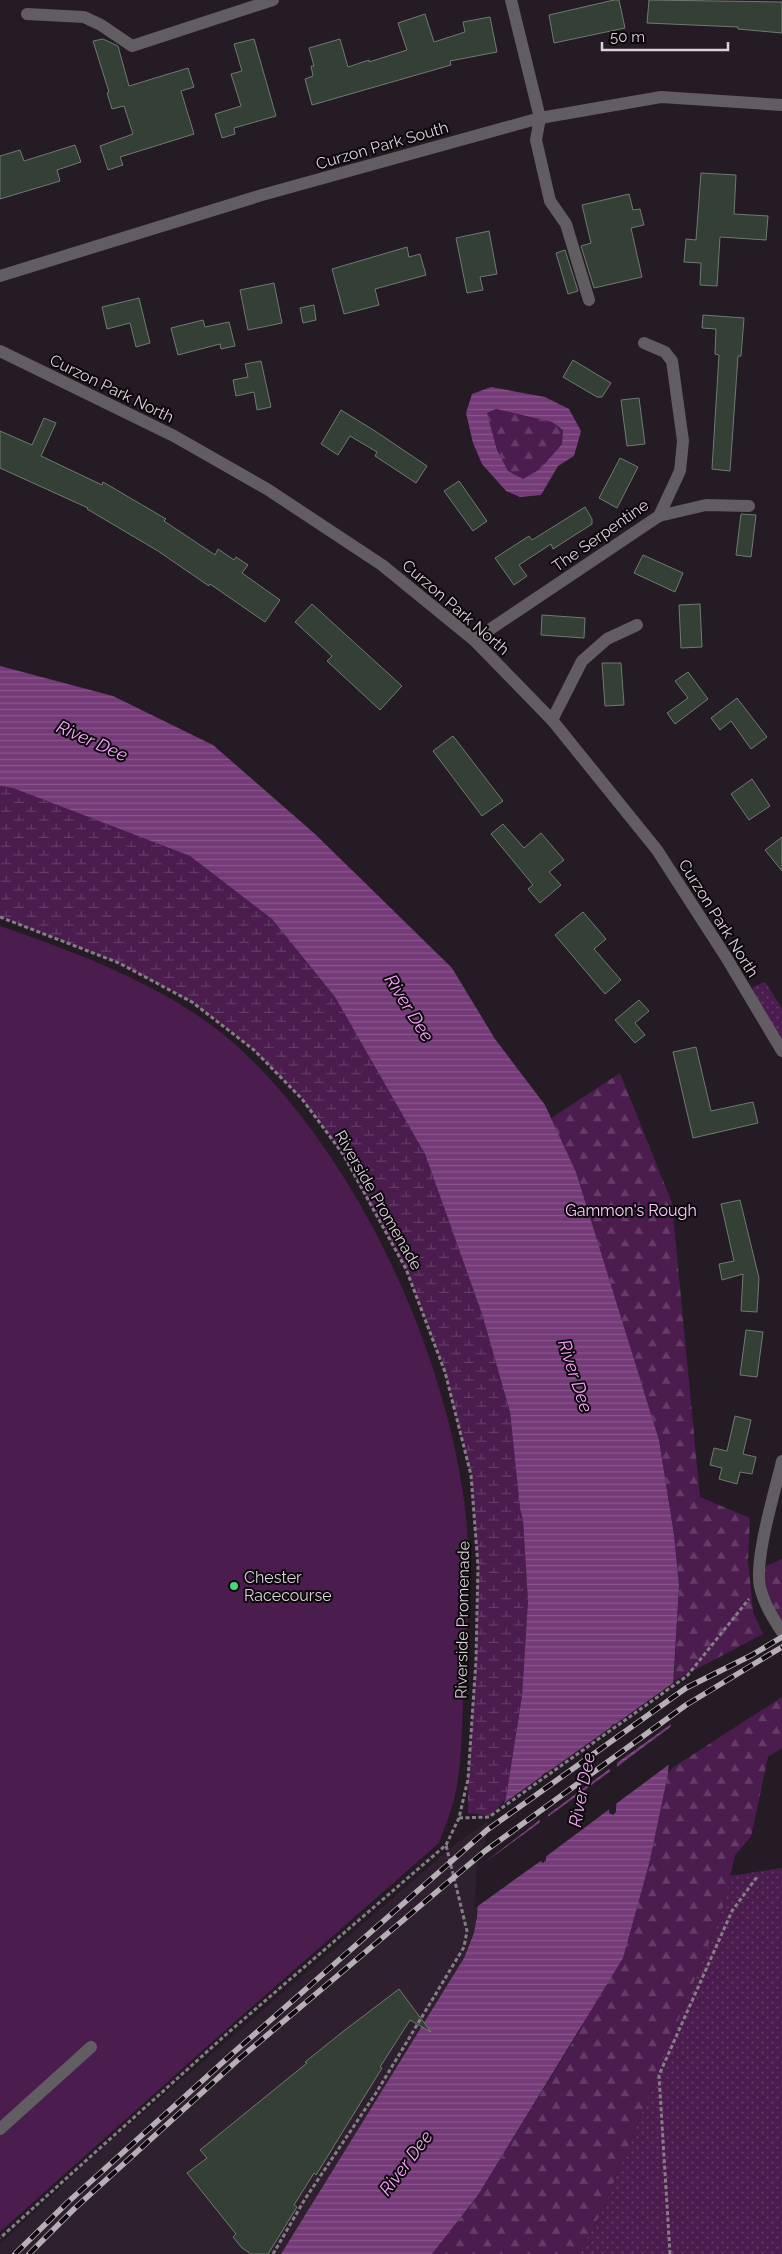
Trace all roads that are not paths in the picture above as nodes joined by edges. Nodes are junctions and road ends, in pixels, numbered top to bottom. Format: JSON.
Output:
{"nodes":[{"id":1,"x":273,"y":0,"type":"edge"},
{"id":2,"x":511,"y":0,"type":"edge"},
{"id":3,"x":28,"y":14,"type":"dead end"},
{"id":4,"x":782,"y":105,"type":"edge"},
{"id":5,"x":540,"y":118,"type":"junction"},
{"id":6,"x":0,"y":276,"type":"edge"},
{"id":7,"x":589,"y":300,"type":"dead end"},
{"id":8,"x":644,"y":343,"type":"dead end"},
{"id":9,"x":0,"y":351,"type":"edge"},
{"id":10,"x":749,"y":506,"type":"dead end"},
{"id":11,"x":659,"y":516,"type":"junction"},
{"id":12,"x":636,"y":625,"type":"dead end"},
{"id":13,"x":474,"y":640,"type":"junction"},
{"id":14,"x":552,"y":720,"type":"junction"},
{"id":15,"x":782,"y":1051,"type":"edge"},
{"id":16,"x":782,"y":1461,"type":"edge"},
{"id":17,"x":782,"y":1632,"type":"edge"},
{"id":18,"x":91,"y":2047,"type":"dead end"},
{"id":19,"x":0,"y":2129,"type":"edge"}],
"edges":[{"from":1,"to":3,"type":"street"},
{"from":2,"to":5,"type":"street"},
{"from":4,"to":5,"type":"street","name":"Curzon Park South"},
{"from":5,"to":6,"type":"street","name":"Curzon Park South"},
{"from":5,"to":7,"type":"street"},
{"from":8,"to":11,"type":"street","name":"The Serpentine"},
{"from":9,"to":13,"type":"street","name":"Curzon Park North"},
{"from":10,"to":11,"type":"street"},
{"from":11,"to":13,"type":"street","name":"The Serpentine"},
{"from":12,"to":14,"type":"street"},
{"from":13,"to":14,"type":"street","name":"Curzon Park North"},
{"from":14,"to":15,"type":"street","name":"Curzon Park North"},
{"from":16,"to":17,"type":"street"},
{"from":18,"to":19,"type":"street"}]}
